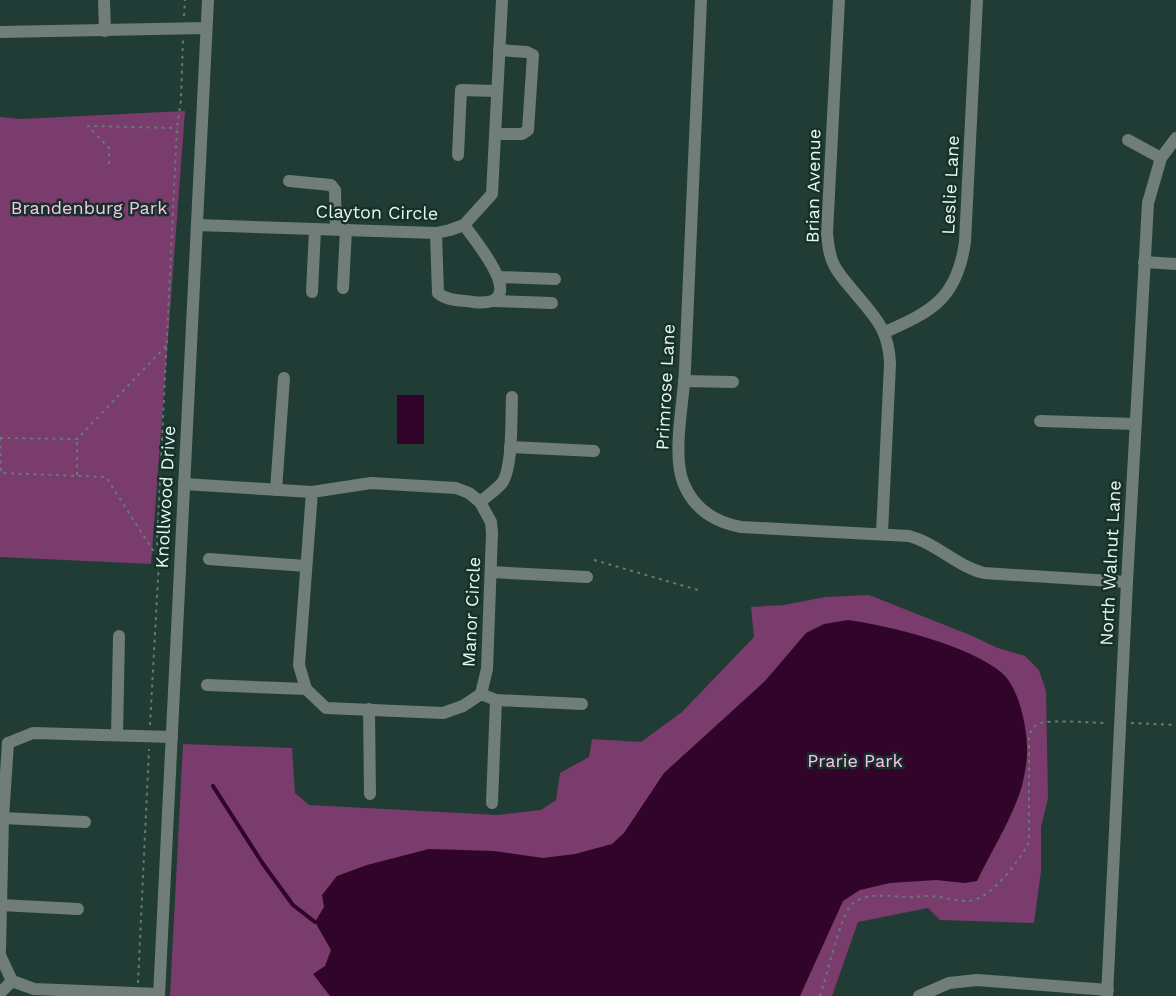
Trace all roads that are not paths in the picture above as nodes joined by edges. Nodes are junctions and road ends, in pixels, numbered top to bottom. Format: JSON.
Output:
{"nodes":[{"id":1,"x":104,"y":0,"type":"edge"},
{"id":2,"x":208,"y":0,"type":"edge"},
{"id":3,"x":502,"y":0,"type":"edge"},
{"id":4,"x":701,"y":0,"type":"edge"},
{"id":5,"x":839,"y":0,"type":"edge"},
{"id":6,"x":977,"y":0,"type":"edge"},
{"id":7,"x":206,"y":28,"type":"junction"},
{"id":8,"x":105,"y":31,"type":"junction"},
{"id":9,"x":0,"y":32,"type":"edge"},
{"id":10,"x":499,"y":50,"type":"junction"},
{"id":11,"x":497,"y":91,"type":"junction"},
{"id":12,"x":496,"y":134,"type":"junction"},
{"id":13,"x":1176,"y":138,"type":"edge"},
{"id":14,"x":1128,"y":140,"type":"dead end"},
{"id":15,"x":458,"y":155,"type":"dead end"},
{"id":16,"x":1161,"y":158,"type":"junction"},
{"id":17,"x":289,"y":181,"type":"dead end"},
{"id":18,"x":197,"y":225,"type":"junction"},
{"id":19,"x":464,"y":225,"type":"junction"},
{"id":20,"x":315,"y":229,"type":"junction"},
{"id":21,"x":341,"y":229,"type":"junction"},
{"id":22,"x":436,"y":232,"type":"junction"},
{"id":23,"x":1144,"y":262,"type":"junction"},
{"id":24,"x":1176,"y":264,"type":"edge"},
{"id":25,"x":498,"y":277,"type":"junction"},
{"id":26,"x":555,"y":279,"type":"dead end"},
{"id":27,"x":343,"y":288,"type":"dead end"},
{"id":28,"x":312,"y":292,"type":"dead end"},
{"id":29,"x":494,"y":302,"type":"junction"},
{"id":30,"x":552,"y":303,"type":"dead end"},
{"id":31,"x":885,"y":332,"type":"junction"},
{"id":32,"x":284,"y":378,"type":"dead end"},
{"id":33,"x":684,"y":381,"type":"junction"},
{"id":34,"x":733,"y":382,"type":"dead end"},
{"id":35,"x":512,"y":397,"type":"dead end"},
{"id":36,"x":1040,"y":421,"type":"dead end"},
{"id":37,"x":1135,"y":424,"type":"junction"},
{"id":38,"x":510,"y":447,"type":"junction"},
{"id":39,"x":594,"y":451,"type":"dead end"},
{"id":40,"x":184,"y":484,"type":"junction"},
{"id":41,"x":276,"y":490,"type":"junction"},
{"id":42,"x":312,"y":492,"type":"junction"},
{"id":43,"x":480,"y":502,"type":"junction"},
{"id":44,"x":882,"y":533,"type":"junction"},
{"id":45,"x":209,"y":559,"type":"dead end"},
{"id":46,"x":306,"y":566,"type":"junction"},
{"id":47,"x":491,"y":572,"type":"junction"},
{"id":48,"x":587,"y":577,"type":"dead end"},
{"id":49,"x":1127,"y":582,"type":"junction"},
{"id":50,"x":119,"y":636,"type":"dead end"},
{"id":51,"x":207,"y":685,"type":"dead end"},
{"id":52,"x":306,"y":689,"type":"junction"},
{"id":53,"x":481,"y":694,"type":"junction"},
{"id":54,"x":496,"y":700,"type":"junction"},
{"id":55,"x":582,"y":704,"type":"dead end"},
{"id":56,"x":369,"y":709,"type":"junction"},
{"id":57,"x":117,"y":735,"type":"junction"},
{"id":58,"x":172,"y":737,"type":"junction"},
{"id":59,"x":4,"y":740,"type":"edge"},
{"id":60,"x":370,"y":794,"type":"dead end"},
{"id":61,"x":492,"y":803,"type":"dead end"},
{"id":62,"x":3,"y":818,"type":"junction"},
{"id":63,"x":85,"y":822,"type":"dead end"},
{"id":64,"x":0,"y":905,"type":"edge"},
{"id":65,"x":78,"y":909,"type":"dead end"},
{"id":66,"x":0,"y":950,"type":"edge"},
{"id":67,"x":0,"y":955,"type":"edge"},
{"id":68,"x":12,"y":981,"type":"junction"},
{"id":69,"x":0,"y":993,"type":"edge"},
{"id":70,"x":1107,"y":993,"type":"edge"},
{"id":71,"x":159,"y":995,"type":"edge"},
{"id":72,"x":919,"y":996,"type":"edge"}],
"edges":[{"from":1,"to":8,"type":"street"},
{"from":2,"to":7,"type":"street","name":"Knollwood Drive"},
{"from":3,"to":10,"type":"street","name":"Clayton Circle"},
{"from":4,"to":33,"type":"street","name":"Primrose Lane"},
{"from":5,"to":31,"type":"street","name":"Brian Avenue"},
{"from":6,"to":31,"type":"street","name":"Leslie Lane"},
{"from":7,"to":8,"type":"street"},
{"from":7,"to":18,"type":"street","name":"Knollwood Drive"},
{"from":8,"to":9,"type":"street"},
{"from":10,"to":11,"type":"street","name":"Clayton Circle"},
{"from":10,"to":12,"type":"street"},
{"from":11,"to":12,"type":"street","name":"Clayton Circle"},
{"from":11,"to":15,"type":"street"},
{"from":12,"to":19,"type":"street","name":"Clayton Circle"},
{"from":13,"to":16,"type":"street","name":"North Walnut Lane"},
{"from":14,"to":16,"type":"street"},
{"from":16,"to":23,"type":"street","name":"North Walnut Lane"},
{"from":17,"to":21,"type":"street"},
{"from":18,"to":20,"type":"street","name":"Clayton Circle"},
{"from":18,"to":40,"type":"street","name":"Knollwood Drive"},
{"from":19,"to":22,"type":"street","name":"Clayton Circle"},
{"from":19,"to":25,"type":"street"},
{"from":20,"to":21,"type":"street","name":"Clayton Circle"},
{"from":20,"to":28,"type":"street"},
{"from":21,"to":22,"type":"street","name":"Clayton Circle"},
{"from":21,"to":27,"type":"street"},
{"from":22,"to":29,"type":"street"},
{"from":23,"to":24,"type":"street"},
{"from":23,"to":37,"type":"street","name":"North Walnut Lane"},
{"from":25,"to":26,"type":"street"},
{"from":25,"to":29,"type":"street"},
{"from":29,"to":30,"type":"street"},
{"from":31,"to":44,"type":"street","name":"Brian Avenue"},
{"from":32,"to":41,"type":"street"},
{"from":33,"to":34,"type":"street"},
{"from":33,"to":44,"type":"street","name":"Primrose Lane"},
{"from":35,"to":38,"type":"street"},
{"from":36,"to":37,"type":"street"},
{"from":37,"to":49,"type":"street","name":"North Walnut Lane"},
{"from":38,"to":39,"type":"street"},
{"from":38,"to":43,"type":"street"},
{"from":40,"to":41,"type":"street"},
{"from":40,"to":58,"type":"street","name":"Knollwood Drive"},
{"from":41,"to":42,"type":"street"},
{"from":42,"to":43,"type":"street"},
{"from":42,"to":46,"type":"street"},
{"from":43,"to":47,"type":"street","name":"Manor Circle"},
{"from":44,"to":49,"type":"street","name":"Primrose Lane"},
{"from":45,"to":46,"type":"street"},
{"from":46,"to":52,"type":"street"},
{"from":47,"to":48,"type":"street"},
{"from":47,"to":53,"type":"street","name":"Manor Circle"},
{"from":49,"to":70,"type":"street","name":"North Walnut Lane"},
{"from":50,"to":57,"type":"street"},
{"from":51,"to":52,"type":"street"},
{"from":52,"to":56,"type":"street","name":"Manor Circle"},
{"from":53,"to":54,"type":"street"},
{"from":53,"to":56,"type":"street","name":"Manor Circle"},
{"from":54,"to":55,"type":"street"},
{"from":54,"to":61,"type":"street"},
{"from":56,"to":60,"type":"street"},
{"from":57,"to":58,"type":"street"},
{"from":57,"to":59,"type":"street"},
{"from":58,"to":71,"type":"street","name":"Knollwood Drive"},
{"from":59,"to":62,"type":"street"},
{"from":62,"to":63,"type":"street"},
{"from":62,"to":64,"type":"street"},
{"from":64,"to":65,"type":"street"},
{"from":64,"to":66,"type":"street"},
{"from":67,"to":68,"type":"street"},
{"from":68,"to":69,"type":"street"},
{"from":68,"to":71,"type":"street"},
{"from":70,"to":72,"type":"street"}]}
